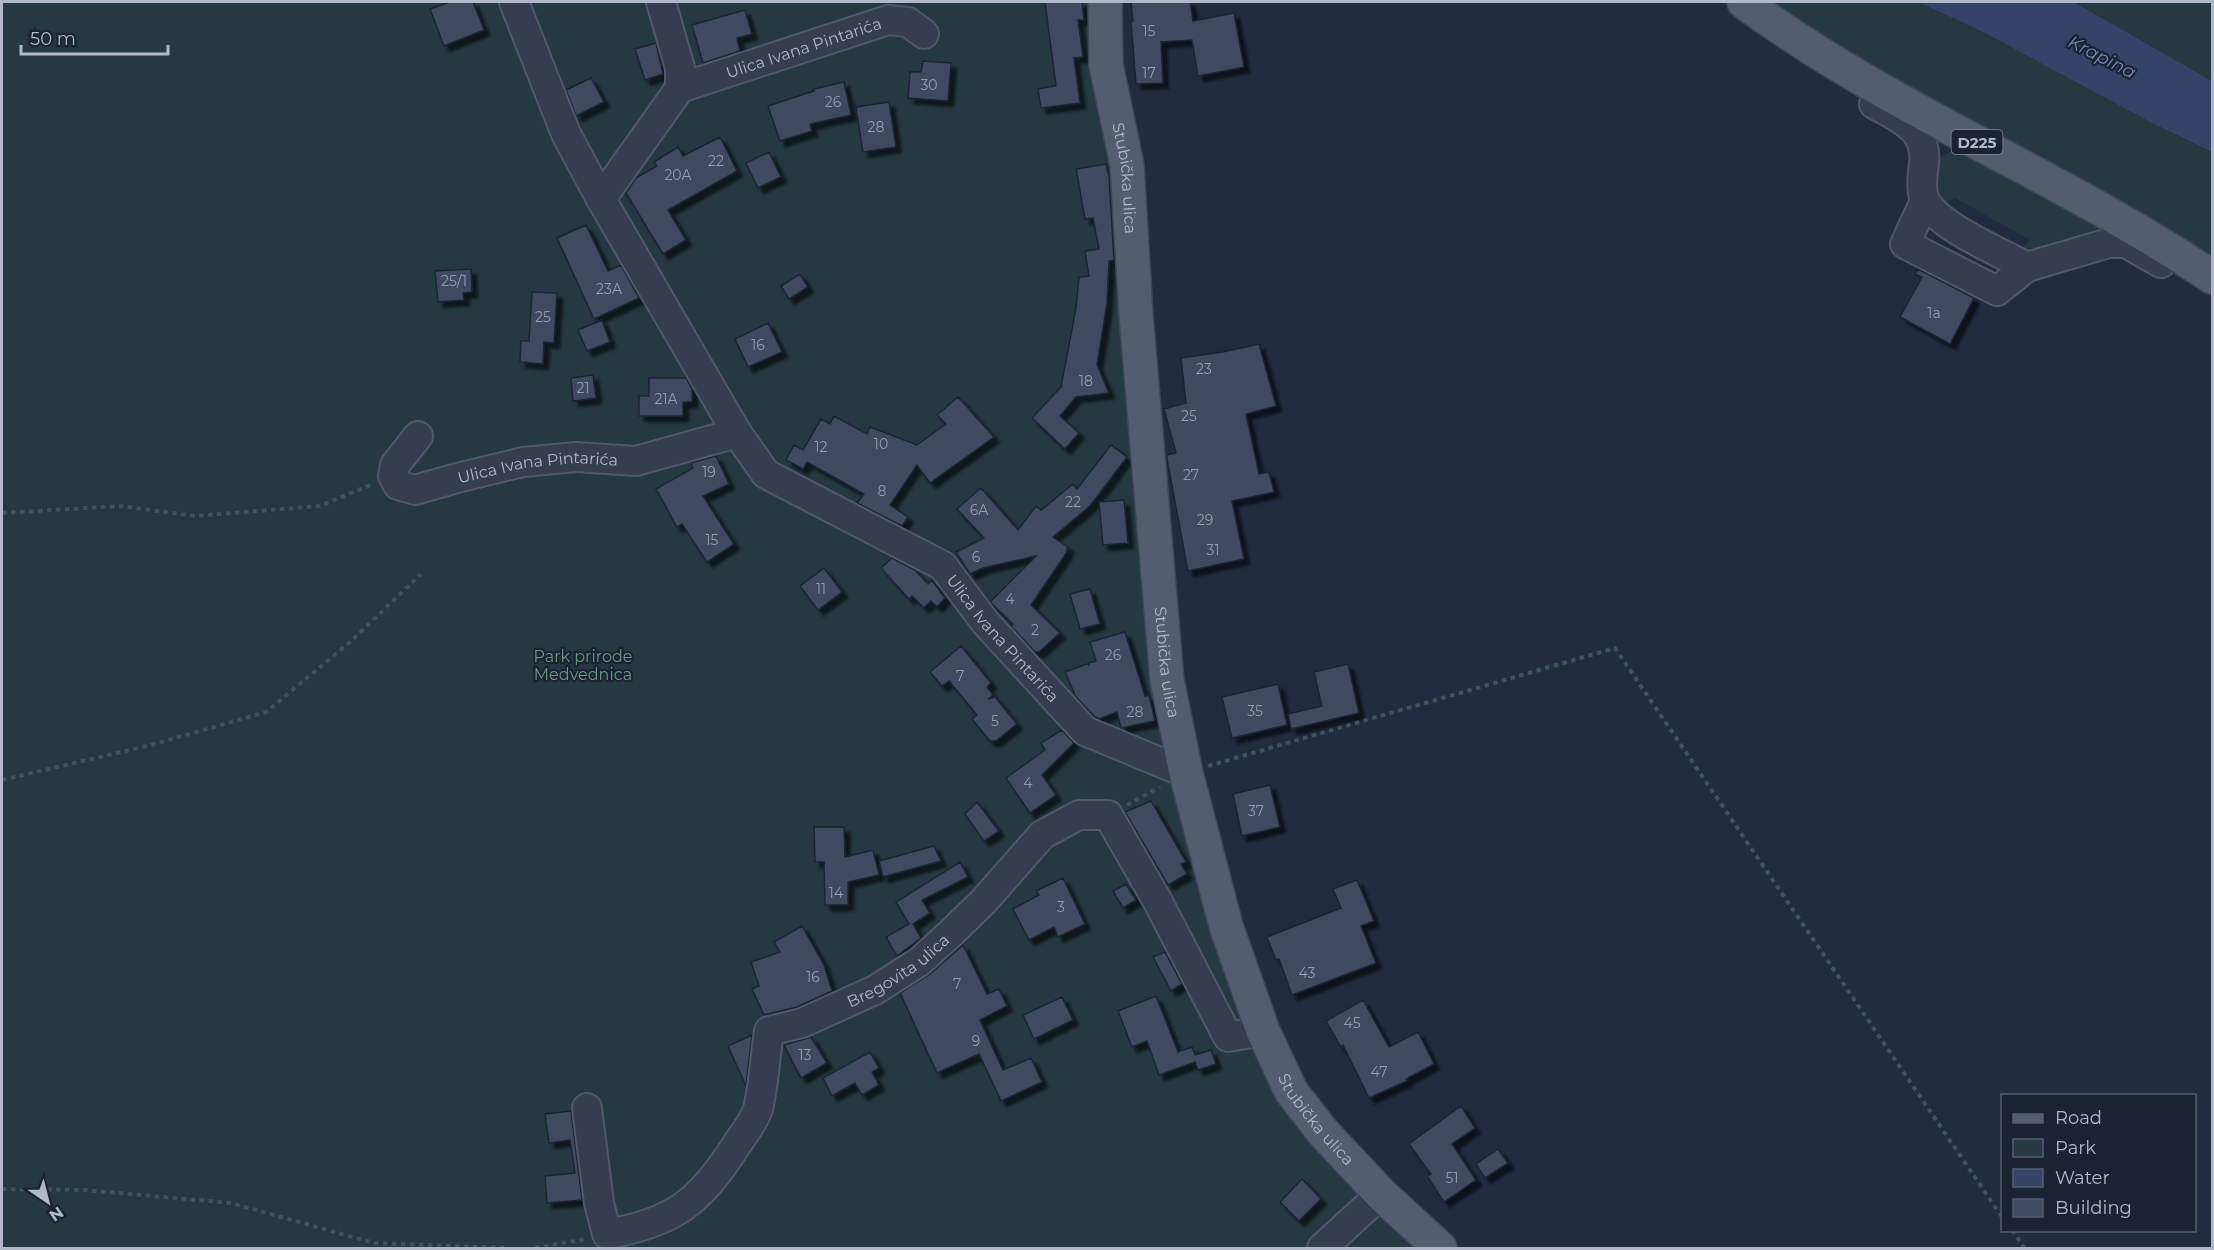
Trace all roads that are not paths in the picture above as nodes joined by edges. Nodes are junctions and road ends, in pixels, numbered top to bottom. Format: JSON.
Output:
{"nodes":[{"id":1,"x":514,"y":2,"type":"edge"},
{"id":2,"x":661,"y":2,"type":"edge"},
{"id":3,"x":1105,"y":2,"type":"edge"},
{"id":4,"x":1744,"y":2,"type":"edge"},
{"id":5,"x":924,"y":34,"type":"dead end"},
{"id":6,"x":1828,"y":59,"type":"junction"},
{"id":7,"x":680,"y":88,"type":"junction"},
{"id":8,"x":601,"y":199,"type":"junction"},
{"id":9,"x":1925,"y":201,"type":"junction"},
{"id":10,"x":2027,"y":267,"type":"junction"},
{"id":11,"x":2212,"y":277,"type":"edge"},
{"id":12,"x":2212,"y":287,"type":"edge"},
{"id":13,"x":737,"y":433,"type":"junction"},
{"id":14,"x":418,"y":436,"type":"dead end"},
{"id":15,"x":1186,"y":773,"type":"junction"},
{"id":16,"x":1263,"y":1031,"type":"junction"},
{"id":17,"x":588,"y":1108,"type":"dead end"},
{"id":18,"x":1381,"y":1194,"type":"junction"},
{"id":19,"x":1322,"y":1248,"type":"edge"},
{"id":20,"x":1440,"y":1248,"type":"edge"}],
"edges":[{"from":1,"to":8,"type":"street","name":"Ulica Ivana Pintarića"},
{"from":2,"to":7,"type":"street"},
{"from":3,"to":15,"type":"main road","name":"Stubička ulica"},
{"from":4,"to":6,"type":"main road","number":"D225"},
{"from":5,"to":7,"type":"street","name":"Ulica Ivana Pintarića"},
{"from":6,"to":9,"type":"street"},
{"from":6,"to":11,"type":"main road","number":"D225"},
{"from":7,"to":8,"type":"street"},
{"from":8,"to":13,"type":"street","name":"Ulica Ivana Pintarića"},
{"from":9,"to":10,"type":"street"},
{"from":9,"to":10,"type":"street"},
{"from":10,"to":12,"type":"street"},
{"from":13,"to":14,"type":"street","name":"Ulica Ivana Pintarića"},
{"from":13,"to":15,"type":"street","name":"Ulica Ivana Pintarića"},
{"from":15,"to":16,"type":"main road","name":"Stubička ulica"},
{"from":16,"to":17,"type":"street","name":"Bregovita ulica"},
{"from":16,"to":18,"type":"main road","name":"Stubička ulica"},
{"from":18,"to":19,"type":"street"},
{"from":18,"to":20,"type":"main road","name":"Stubička ulica"}]}
